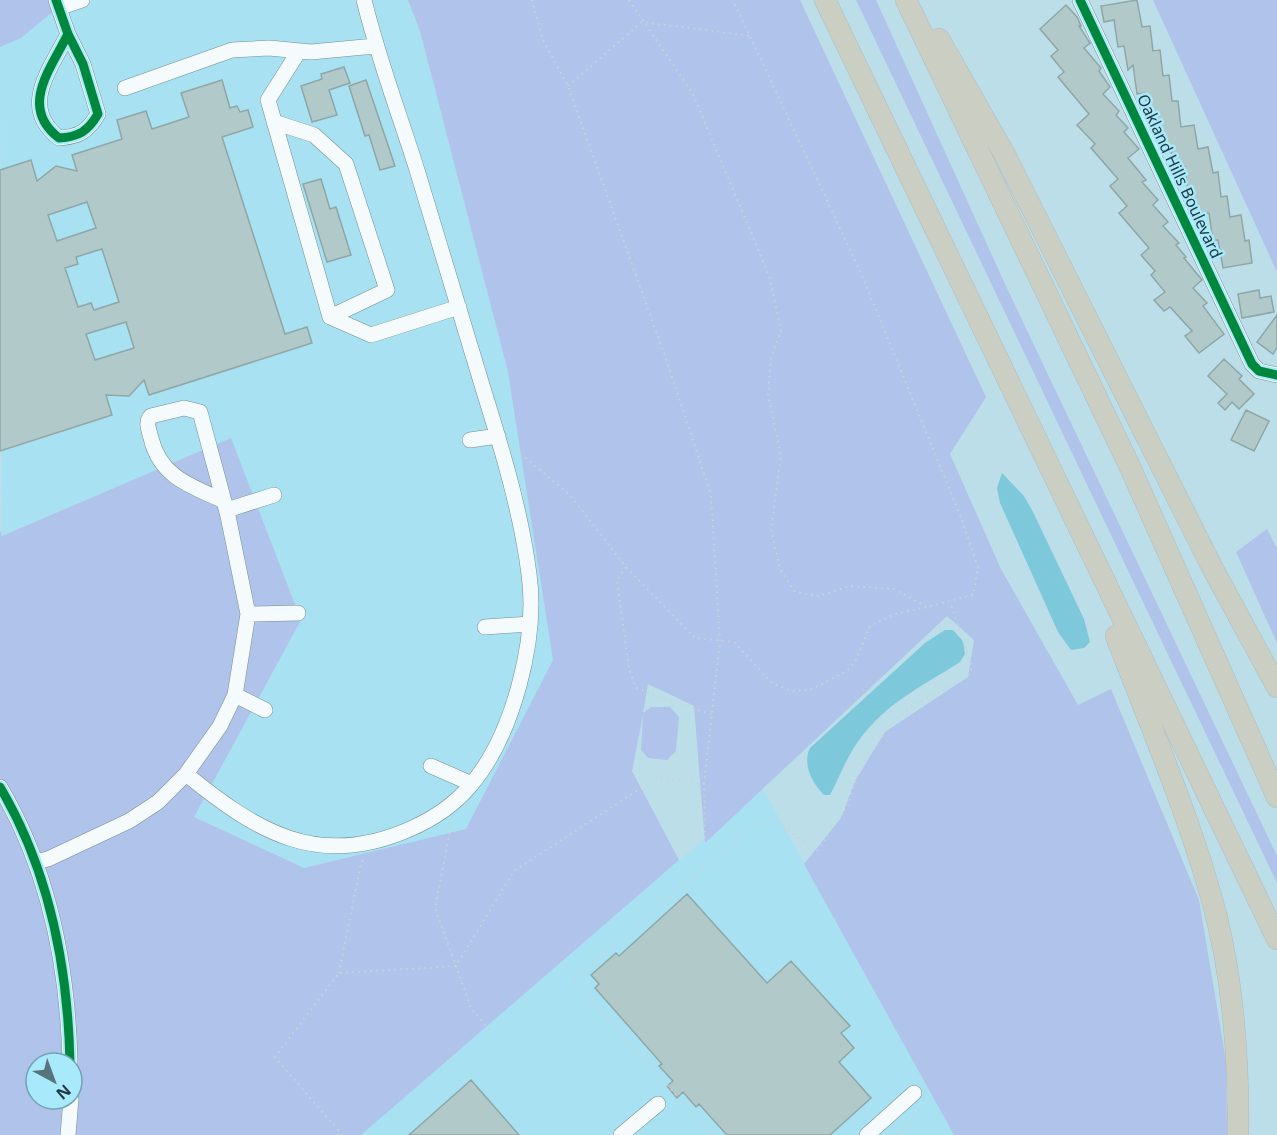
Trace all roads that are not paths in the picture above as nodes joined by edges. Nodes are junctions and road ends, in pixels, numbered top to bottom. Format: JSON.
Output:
{"nodes":[{"id":1,"x":82,"y":0,"type":"edge"},
{"id":2,"x":364,"y":0,"type":"edge"},
{"id":3,"x":825,"y":0,"type":"edge"},
{"id":4,"x":906,"y":0,"type":"edge"},
{"id":5,"x":917,"y":0,"type":"edge"},
{"id":6,"x":1080,"y":0,"type":"edge"},
{"id":7,"x":58,"y":4,"type":"edge"},
{"id":8,"x":68,"y":34,"type":"junction"},
{"id":9,"x":375,"y":46,"type":"junction"},
{"id":10,"x":299,"y":51,"type":"junction"},
{"id":11,"x":125,"y":88,"type":"dead end"},
{"id":12,"x":274,"y":122,"type":"junction"},
{"id":13,"x":459,"y":307,"type":"junction"},
{"id":14,"x":330,"y":317,"type":"junction"},
{"id":15,"x":1277,"y":375,"type":"edge"},
{"id":16,"x":498,"y":436,"type":"junction"},
{"id":17,"x":470,"y":440,"type":"dead end"},
{"id":18,"x":274,"y":495,"type":"dead end"},
{"id":19,"x":225,"y":506,"type":"junction"},
{"id":20,"x":1067,"y":506,"type":"junction"},
{"id":21,"x":298,"y":613,"type":"dead end"},
{"id":22,"x":248,"y":614,"type":"junction"},
{"id":23,"x":530,"y":624,"type":"junction"},
{"id":24,"x":485,"y":627,"type":"dead end"},
{"id":25,"x":1277,"y":687,"type":"edge"},
{"id":26,"x":235,"y":695,"type":"junction"},
{"id":27,"x":265,"y":710,"type":"dead end"},
{"id":28,"x":431,"y":766,"type":"dead end"},
{"id":29,"x":186,"y":774,"type":"junction"},
{"id":30,"x":472,"y":784,"type":"junction"},
{"id":31,"x":0,"y":787,"type":"edge"},
{"id":32,"x":1277,"y":797,"type":"edge"},
{"id":33,"x":35,"y":862,"type":"junction"},
{"id":34,"x":1277,"y":939,"type":"edge"},
{"id":35,"x":69,"y":1051,"type":"edge"},
{"id":36,"x":914,"y":1093,"type":"dead end"},
{"id":37,"x":658,"y":1104,"type":"dead end"},
{"id":38,"x":70,"y":1111,"type":"edge"},
{"id":39,"x":68,"y":1135,"type":"edge"},
{"id":40,"x":621,"y":1135,"type":"edge"},
{"id":41,"x":867,"y":1135,"type":"edge"},
{"id":42,"x":1238,"y":1135,"type":"edge"}],
"edges":[{"from":1,"to":7,"type":"street"},
{"from":2,"to":9,"type":"street"},
{"from":3,"to":20,"type":"highway"},
{"from":4,"to":32,"type":"highway"},
{"from":5,"to":25,"type":"highway"},
{"from":6,"to":15,"type":"street","name":"Oakland Hills Boulevard"},
{"from":7,"to":8,"type":"street"},
{"from":8,"to":8,"type":"street"},
{"from":9,"to":10,"type":"street"},
{"from":9,"to":13,"type":"street"},
{"from":10,"to":11,"type":"street"},
{"from":10,"to":12,"type":"street"},
{"from":12,"to":14,"type":"street"},
{"from":12,"to":14,"type":"street"},
{"from":13,"to":14,"type":"street"},
{"from":13,"to":16,"type":"street"},
{"from":16,"to":17,"type":"street"},
{"from":16,"to":23,"type":"street"},
{"from":18,"to":19,"type":"street"},
{"from":19,"to":19,"type":"street"},
{"from":19,"to":22,"type":"street"},
{"from":20,"to":34,"type":"highway"},
{"from":20,"to":42,"type":"highway"},
{"from":21,"to":22,"type":"street"},
{"from":22,"to":26,"type":"street"},
{"from":23,"to":24,"type":"street"},
{"from":23,"to":30,"type":"street"},
{"from":26,"to":27,"type":"street"},
{"from":26,"to":29,"type":"street"},
{"from":28,"to":30,"type":"street"},
{"from":29,"to":30,"type":"street"},
{"from":29,"to":33,"type":"street"},
{"from":31,"to":33,"type":"street"},
{"from":33,"to":35,"type":"street"},
{"from":36,"to":41,"type":"street"},
{"from":37,"to":40,"type":"street"},
{"from":38,"to":39,"type":"street"}]}
